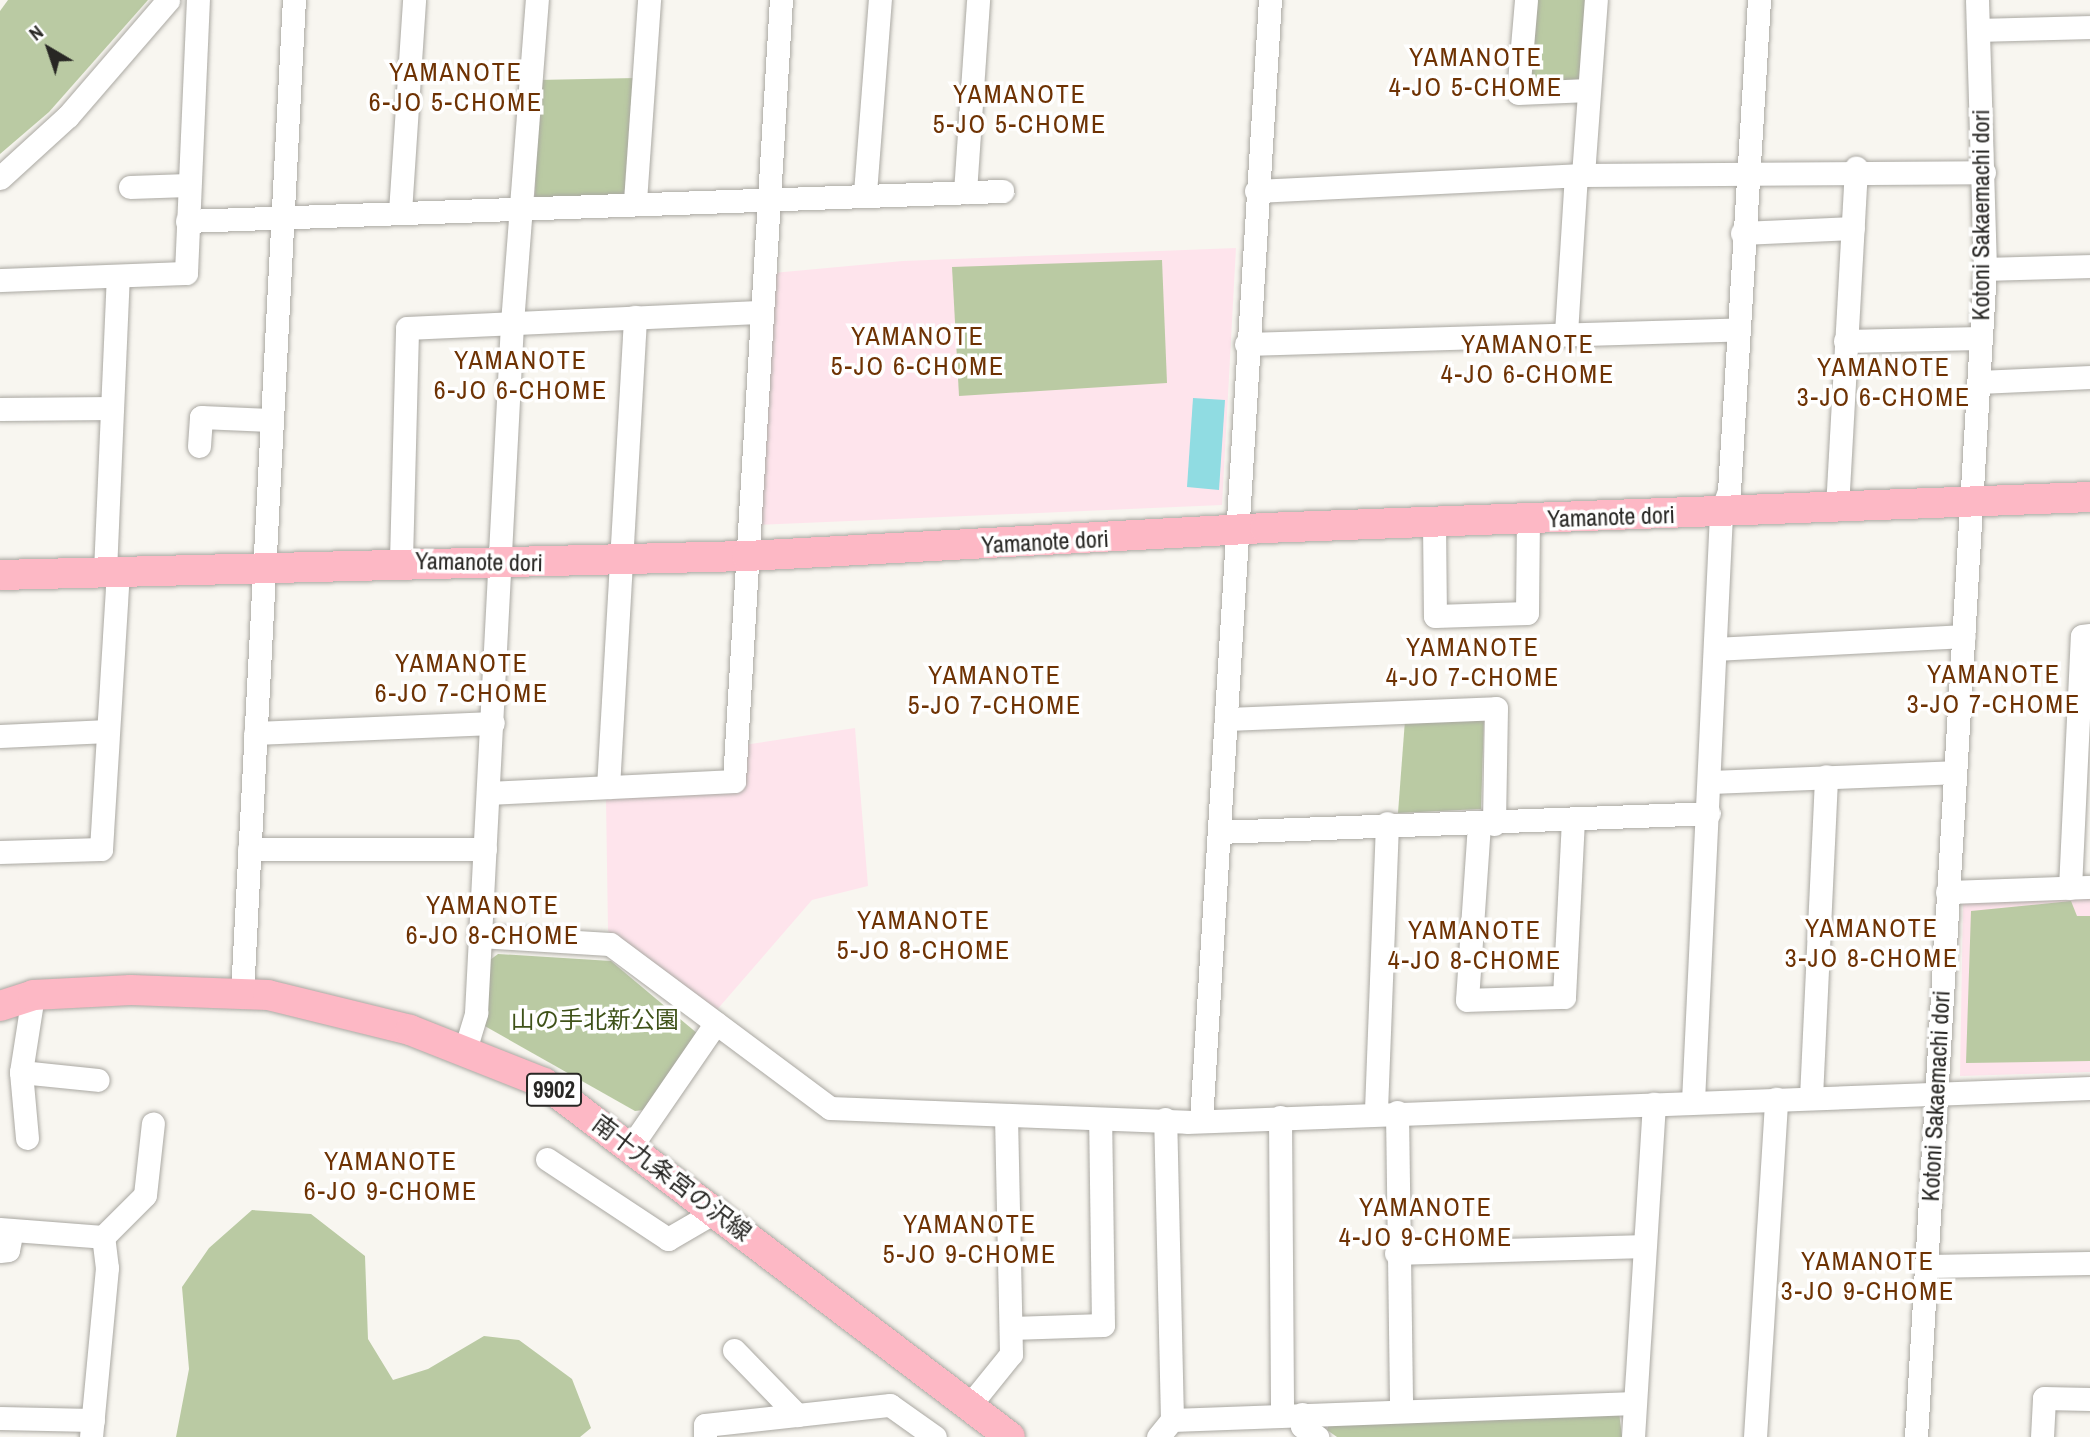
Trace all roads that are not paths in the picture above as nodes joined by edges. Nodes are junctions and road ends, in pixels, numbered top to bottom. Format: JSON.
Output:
{"nodes":[{"id":1,"x":167,"y":0,"type":"edge"},
{"id":2,"x":198,"y":0,"type":"edge"},
{"id":3,"x":294,"y":0,"type":"edge"},
{"id":4,"x":414,"y":0,"type":"edge"},
{"id":5,"x":537,"y":0,"type":"edge"},
{"id":6,"x":649,"y":0,"type":"edge"},
{"id":7,"x":781,"y":0,"type":"edge"},
{"id":8,"x":880,"y":0,"type":"edge"},
{"id":9,"x":978,"y":0,"type":"edge"},
{"id":10,"x":1270,"y":0,"type":"edge"},
{"id":11,"x":1525,"y":0,"type":"edge"},
{"id":12,"x":1596,"y":0,"type":"edge"},
{"id":13,"x":1759,"y":0,"type":"edge"},
{"id":14,"x":1977,"y":0,"type":"edge"},
{"id":15,"x":2090,"y":27,"type":"edge"},
{"id":16,"x":1978,"y":30,"type":"junction"},
{"id":17,"x":1590,"y":90,"type":"junction"},
{"id":18,"x":1856,"y":168,"type":"junction"},
{"id":19,"x":1748,"y":171,"type":"junction"},
{"id":20,"x":1984,"y":172,"type":"junction"},
{"id":21,"x":1579,"y":175,"type":"junction"},
{"id":22,"x":0,"y":178,"type":"edge"},
{"id":23,"x":188,"y":185,"type":"junction"},
{"id":24,"x":130,"y":187,"type":"dead end"},
{"id":25,"x":1002,"y":191,"type":"dead end"},
{"id":26,"x":1256,"y":191,"type":"junction"},
{"id":27,"x":965,"y":192,"type":"junction"},
{"id":28,"x":865,"y":193,"type":"junction"},
{"id":29,"x":764,"y":195,"type":"junction"},
{"id":30,"x":635,"y":201,"type":"junction"},
{"id":31,"x":524,"y":209,"type":"junction"},
{"id":32,"x":400,"y":212,"type":"junction"},
{"id":33,"x":280,"y":217,"type":"junction"},
{"id":34,"x":187,"y":220,"type":"junction"},
{"id":35,"x":1853,"y":228,"type":"junction"},
{"id":36,"x":1742,"y":233,"type":"junction"},
{"id":37,"x":2090,"y":266,"type":"edge"},
{"id":38,"x":1985,"y":269,"type":"junction"},
{"id":39,"x":118,"y":276,"type":"junction"},
{"id":40,"x":0,"y":280,"type":"edge"},
{"id":41,"x":758,"y":312,"type":"junction"},
{"id":42,"x":635,"y":317,"type":"junction"},
{"id":43,"x":512,"y":323,"type":"junction"},
{"id":44,"x":1737,"y":329,"type":"junction"},
{"id":45,"x":1566,"y":333,"type":"junction"},
{"id":46,"x":1981,"y":338,"type":"junction"},
{"id":47,"x":1845,"y":341,"type":"junction"},
{"id":48,"x":1246,"y":344,"type":"junction"},
{"id":49,"x":2090,"y":377,"type":"edge"},
{"id":50,"x":1979,"y":382,"type":"junction"},
{"id":51,"x":112,"y":408,"type":"junction"},
{"id":52,"x":0,"y":409,"type":"edge"},
{"id":53,"x":270,"y":420,"type":"junction"},
{"id":54,"x":199,"y":446,"type":"dead end"},
{"id":55,"x":2090,"y":497,"type":"edge"},
{"id":56,"x":1969,"y":502,"type":"junction"},
{"id":57,"x":1837,"y":508,"type":"junction"},
{"id":58,"x":1721,"y":513,"type":"junction"},
{"id":59,"x":1528,"y":520,"type":"junction"},
{"id":60,"x":1434,"y":523,"type":"junction"},
{"id":61,"x":1237,"y":533,"type":"junction"},
{"id":62,"x":747,"y":556,"type":"junction"},
{"id":63,"x":626,"y":560,"type":"junction"},
{"id":64,"x":401,"y":561,"type":"junction"},
{"id":65,"x":504,"y":565,"type":"junction"},
{"id":66,"x":263,"y":566,"type":"junction"},
{"id":67,"x":111,"y":571,"type":"junction"},
{"id":68,"x":0,"y":575,"type":"edge"},
{"id":69,"x":2090,"y":635,"type":"edge"},
{"id":70,"x":1964,"y":636,"type":"junction"},
{"id":71,"x":1716,"y":649,"type":"junction"},
{"id":72,"x":1226,"y":719,"type":"junction"},
{"id":73,"x":493,"y":723,"type":"junction"},
{"id":74,"x":108,"y":731,"type":"junction"},
{"id":75,"x":255,"y":733,"type":"junction"},
{"id":76,"x":0,"y":736,"type":"edge"},
{"id":77,"x":1954,"y":772,"type":"junction"},
{"id":78,"x":1826,"y":776,"type":"junction"},
{"id":79,"x":1710,"y":782,"type":"junction"},
{"id":80,"x":608,"y":787,"type":"junction"},
{"id":81,"x":489,"y":793,"type":"junction"},
{"id":82,"x":1709,"y":813,"type":"junction"},
{"id":83,"x":1573,"y":821,"type":"junction"},
{"id":84,"x":1387,"y":823,"type":"junction"},
{"id":85,"x":1487,"y":824,"type":"junction"},
{"id":86,"x":1219,"y":832,"type":"junction"},
{"id":87,"x":249,"y":849,"type":"junction"},
{"id":88,"x":485,"y":849,"type":"junction"},
{"id":89,"x":0,"y":852,"type":"edge"},
{"id":90,"x":2080,"y":887,"type":"edge"},
{"id":91,"x":1947,"y":892,"type":"junction"},
{"id":92,"x":480,"y":936,"type":"junction"},
{"id":93,"x":242,"y":994,"type":"junction"},
{"id":94,"x":33,"y":995,"type":"junction"},
{"id":95,"x":0,"y":1006,"type":"edge"},
{"id":96,"x":716,"y":1023,"type":"junction"},
{"id":97,"x":465,"y":1050,"type":"junction"},
{"id":98,"x":21,"y":1072,"type":"junction"},
{"id":99,"x":98,"y":1080,"type":"dead end"},
{"id":100,"x":2090,"y":1088,"type":"edge"},
{"id":101,"x":1937,"y":1093,"type":"junction"},
{"id":102,"x":1811,"y":1097,"type":"junction"},
{"id":103,"x":1776,"y":1099,"type":"junction"},
{"id":104,"x":1693,"y":1101,"type":"junction"},
{"id":105,"x":1654,"y":1104,"type":"junction"},
{"id":106,"x":1386,"y":1111,"type":"junction"},
{"id":107,"x":1006,"y":1115,"type":"junction"},
{"id":108,"x":1280,"y":1117,"type":"junction"},
{"id":109,"x":1165,"y":1119,"type":"junction"},
{"id":110,"x":1100,"y":1120,"type":"junction"},
{"id":111,"x":1201,"y":1121,"type":"junction"},
{"id":112,"x":153,"y":1123,"type":"dead end"},
{"id":113,"x":27,"y":1138,"type":"dead end"},
{"id":114,"x":632,"y":1145,"type":"junction"},
{"id":115,"x":547,"y":1159,"type":"dead end"},
{"id":116,"x":718,"y":1210,"type":"junction"},
{"id":117,"x":6,"y":1230,"type":"edge"},
{"id":118,"x":103,"y":1237,"type":"junction"},
{"id":119,"x":1644,"y":1246,"type":"junction"},
{"id":120,"x":0,"y":1251,"type":"edge"},
{"id":121,"x":1396,"y":1253,"type":"junction"},
{"id":122,"x":2090,"y":1263,"type":"edge"},
{"id":123,"x":1927,"y":1266,"type":"junction"},
{"id":124,"x":1010,"y":1328,"type":"junction"},
{"id":125,"x":734,"y":1350,"type":"dead end"},
{"id":126,"x":2090,"y":1399,"type":"edge"},
{"id":127,"x":1635,"y":1403,"type":"junction"},
{"id":128,"x":969,"y":1406,"type":"junction"},
{"id":129,"x":1401,"y":1410,"type":"junction"},
{"id":130,"x":796,"y":1415,"type":"junction"},
{"id":131,"x":1292,"y":1415,"type":"junction"},
{"id":132,"x":0,"y":1419,"type":"edge"},
{"id":133,"x":1165,"y":1428,"type":"edge"},
{"id":134,"x":92,"y":1429,"type":"edge"},
{"id":135,"x":705,"y":1437,"type":"edge"},
{"id":136,"x":936,"y":1437,"type":"edge"},
{"id":137,"x":1010,"y":1437,"type":"edge"},
{"id":138,"x":1317,"y":1437,"type":"edge"},
{"id":139,"x":1633,"y":1437,"type":"edge"},
{"id":140,"x":1755,"y":1437,"type":"edge"},
{"id":141,"x":1916,"y":1437,"type":"edge"},
{"id":142,"x":2042,"y":1437,"type":"edge"}],
"edges":[{"from":1,"to":22,"type":"street"},
{"from":2,"to":23,"type":"street"},
{"from":3,"to":33,"type":"street"},
{"from":4,"to":32,"type":"street"},
{"from":5,"to":31,"type":"street"},
{"from":6,"to":30,"type":"street"},
{"from":7,"to":29,"type":"street"},
{"from":8,"to":28,"type":"street"},
{"from":9,"to":27,"type":"street"},
{"from":10,"to":26,"type":"street"},
{"from":11,"to":17,"type":"street"},
{"from":12,"to":17,"type":"street"},
{"from":13,"to":19,"type":"street"},
{"from":14,"to":16,"type":"street","name":"Kotoni Sakaemachi dori"},
{"from":15,"to":16,"type":"street"},
{"from":16,"to":20,"type":"street","name":"Kotoni Sakaemachi dori"},
{"from":17,"to":21,"type":"street"},
{"from":18,"to":19,"type":"street"},
{"from":18,"to":20,"type":"street"},
{"from":18,"to":35,"type":"street"},
{"from":19,"to":21,"type":"street"},
{"from":19,"to":36,"type":"street"},
{"from":20,"to":38,"type":"street","name":"Kotoni Sakaemachi dori"},
{"from":21,"to":26,"type":"street"},
{"from":21,"to":45,"type":"street"},
{"from":23,"to":24,"type":"street"},
{"from":23,"to":34,"type":"street"},
{"from":25,"to":27,"type":"street"},
{"from":26,"to":48,"type":"street"},
{"from":27,"to":28,"type":"street"},
{"from":28,"to":29,"type":"street"},
{"from":29,"to":30,"type":"street"},
{"from":29,"to":41,"type":"street"},
{"from":30,"to":31,"type":"street"},
{"from":31,"to":32,"type":"street"},
{"from":31,"to":43,"type":"street"},
{"from":32,"to":33,"type":"street"},
{"from":33,"to":34,"type":"street"},
{"from":33,"to":53,"type":"street"},
{"from":34,"to":39,"type":"street"},
{"from":35,"to":36,"type":"street"},
{"from":35,"to":47,"type":"street"},
{"from":36,"to":44,"type":"street"},
{"from":37,"to":38,"type":"street"},
{"from":38,"to":46,"type":"street","name":"Kotoni Sakaemachi dori"},
{"from":39,"to":40,"type":"street"},
{"from":39,"to":51,"type":"street"},
{"from":41,"to":42,"type":"street"},
{"from":41,"to":62,"type":"street"},
{"from":42,"to":43,"type":"street"},
{"from":42,"to":63,"type":"street"},
{"from":43,"to":64,"type":"street"},
{"from":43,"to":65,"type":"street"},
{"from":44,"to":45,"type":"street"},
{"from":44,"to":58,"type":"street"},
{"from":45,"to":48,"type":"street"},
{"from":46,"to":47,"type":"street"},
{"from":46,"to":50,"type":"street","name":"Kotoni Sakaemachi dori"},
{"from":47,"to":57,"type":"street"},
{"from":48,"to":61,"type":"street"},
{"from":49,"to":50,"type":"street"},
{"from":50,"to":56,"type":"street","name":"Kotoni Sakaemachi dori"},
{"from":51,"to":52,"type":"street"},
{"from":51,"to":67,"type":"street"},
{"from":53,"to":54,"type":"street"},
{"from":53,"to":66,"type":"street"},
{"from":55,"to":56,"type":"main road","name":"Yamanote dori"},
{"from":56,"to":57,"type":"main road","name":"Yamanote dori"},
{"from":56,"to":70,"type":"street","name":"Kotoni Sakaemachi dori"},
{"from":57,"to":58,"type":"main road","name":"Yamanote dori"},
{"from":58,"to":59,"type":"main road","name":"Yamanote dori"},
{"from":58,"to":71,"type":"street"},
{"from":59,"to":60,"type":"main road","name":"Yamanote dori"},
{"from":59,"to":60,"type":"street"},
{"from":60,"to":61,"type":"main road","name":"Yamanote dori"},
{"from":61,"to":62,"type":"main road","name":"Yamanote dori"},
{"from":61,"to":72,"type":"street"},
{"from":62,"to":63,"type":"main road","name":"Yamanote dori"},
{"from":62,"to":80,"type":"street"},
{"from":63,"to":65,"type":"main road","name":"Yamanote dori"},
{"from":63,"to":80,"type":"street"},
{"from":64,"to":65,"type":"main road","name":"Yamanote dori"},
{"from":64,"to":66,"type":"main road","name":"Yamanote dori"},
{"from":65,"to":73,"type":"street"},
{"from":66,"to":67,"type":"main road","name":"Yamanote dori"},
{"from":66,"to":75,"type":"street"},
{"from":67,"to":68,"type":"main road","name":"Yamanote dori"},
{"from":67,"to":74,"type":"street"},
{"from":69,"to":90,"type":"street"},
{"from":70,"to":71,"type":"street"},
{"from":70,"to":77,"type":"street","name":"Kotoni Sakaemachi dori"},
{"from":71,"to":79,"type":"street"},
{"from":72,"to":85,"type":"street"},
{"from":72,"to":86,"type":"street"},
{"from":73,"to":75,"type":"street"},
{"from":73,"to":81,"type":"street"},
{"from":74,"to":76,"type":"street"},
{"from":74,"to":89,"type":"street"},
{"from":75,"to":87,"type":"street"},
{"from":77,"to":78,"type":"street"},
{"from":77,"to":91,"type":"street","name":"Kotoni Sakaemachi dori"},
{"from":78,"to":79,"type":"street"},
{"from":78,"to":102,"type":"street"},
{"from":79,"to":82,"type":"street"},
{"from":80,"to":81,"type":"street"},
{"from":81,"to":88,"type":"street"},
{"from":82,"to":83,"type":"street"},
{"from":82,"to":104,"type":"street"},
{"from":83,"to":85,"type":"street"},
{"from":83,"to":85,"type":"street"},
{"from":84,"to":85,"type":"street"},
{"from":84,"to":86,"type":"street"},
{"from":84,"to":106,"type":"street"},
{"from":86,"to":111,"type":"street"},
{"from":87,"to":88,"type":"street"},
{"from":87,"to":93,"type":"street"},
{"from":88,"to":92,"type":"street"},
{"from":90,"to":91,"type":"street"},
{"from":91,"to":101,"type":"street","name":"Kotoni Sakaemachi dori"},
{"from":92,"to":96,"type":"street"},
{"from":92,"to":97,"type":"street"},
{"from":93,"to":94,"type":"main road","name":"南十九条宮の沢線","number":"9902"},
{"from":93,"to":97,"type":"main road","name":"南十九条宮の沢線","number":"9902"},
{"from":94,"to":95,"type":"main road","name":"南十九条宮の沢線","number":"9902"},
{"from":94,"to":98,"type":"street"},
{"from":96,"to":107,"type":"street"},
{"from":96,"to":114,"type":"street"},
{"from":97,"to":114,"type":"main road","name":"南十九条宮の沢線","number":"9902"},
{"from":98,"to":99,"type":"street"},
{"from":98,"to":113,"type":"street"},
{"from":100,"to":101,"type":"street"},
{"from":101,"to":102,"type":"street"},
{"from":101,"to":123,"type":"street","name":"Kotoni Sakaemachi dori"},
{"from":102,"to":103,"type":"street"},
{"from":103,"to":104,"type":"street"},
{"from":103,"to":140,"type":"street"},
{"from":104,"to":105,"type":"street"},
{"from":105,"to":106,"type":"street"},
{"from":105,"to":119,"type":"street"},
{"from":106,"to":108,"type":"street"},
{"from":106,"to":121,"type":"street"},
{"from":107,"to":110,"type":"street"},
{"from":107,"to":124,"type":"street"},
{"from":108,"to":111,"type":"street"},
{"from":108,"to":131,"type":"street"},
{"from":109,"to":110,"type":"street"},
{"from":109,"to":111,"type":"street"},
{"from":109,"to":133,"type":"street"},
{"from":110,"to":124,"type":"street"},
{"from":112,"to":118,"type":"street"},
{"from":114,"to":116,"type":"main road","name":"南十九条宮の沢線","number":"9902"},
{"from":115,"to":116,"type":"street"},
{"from":116,"to":128,"type":"main road","name":"南十九条宮の沢線","number":"9902"},
{"from":117,"to":118,"type":"street"},
{"from":117,"to":120,"type":"street"},
{"from":118,"to":134,"type":"street"},
{"from":119,"to":121,"type":"street"},
{"from":119,"to":127,"type":"street"},
{"from":121,"to":129,"type":"street"},
{"from":122,"to":123,"type":"street"},
{"from":123,"to":141,"type":"street","name":"Kotoni Sakaemachi dori"},
{"from":124,"to":128,"type":"street"},
{"from":125,"to":130,"type":"street"},
{"from":126,"to":142,"type":"street"},
{"from":127,"to":129,"type":"street"},
{"from":127,"to":139,"type":"street"},
{"from":128,"to":137,"type":"main road","name":"南十九条宮の沢線","number":"9902"},
{"from":129,"to":131,"type":"street"},
{"from":130,"to":135,"type":"street"},
{"from":130,"to":136,"type":"street"},
{"from":131,"to":133,"type":"street"},
{"from":131,"to":138,"type":"street"},
{"from":132,"to":134,"type":"street"}]}
